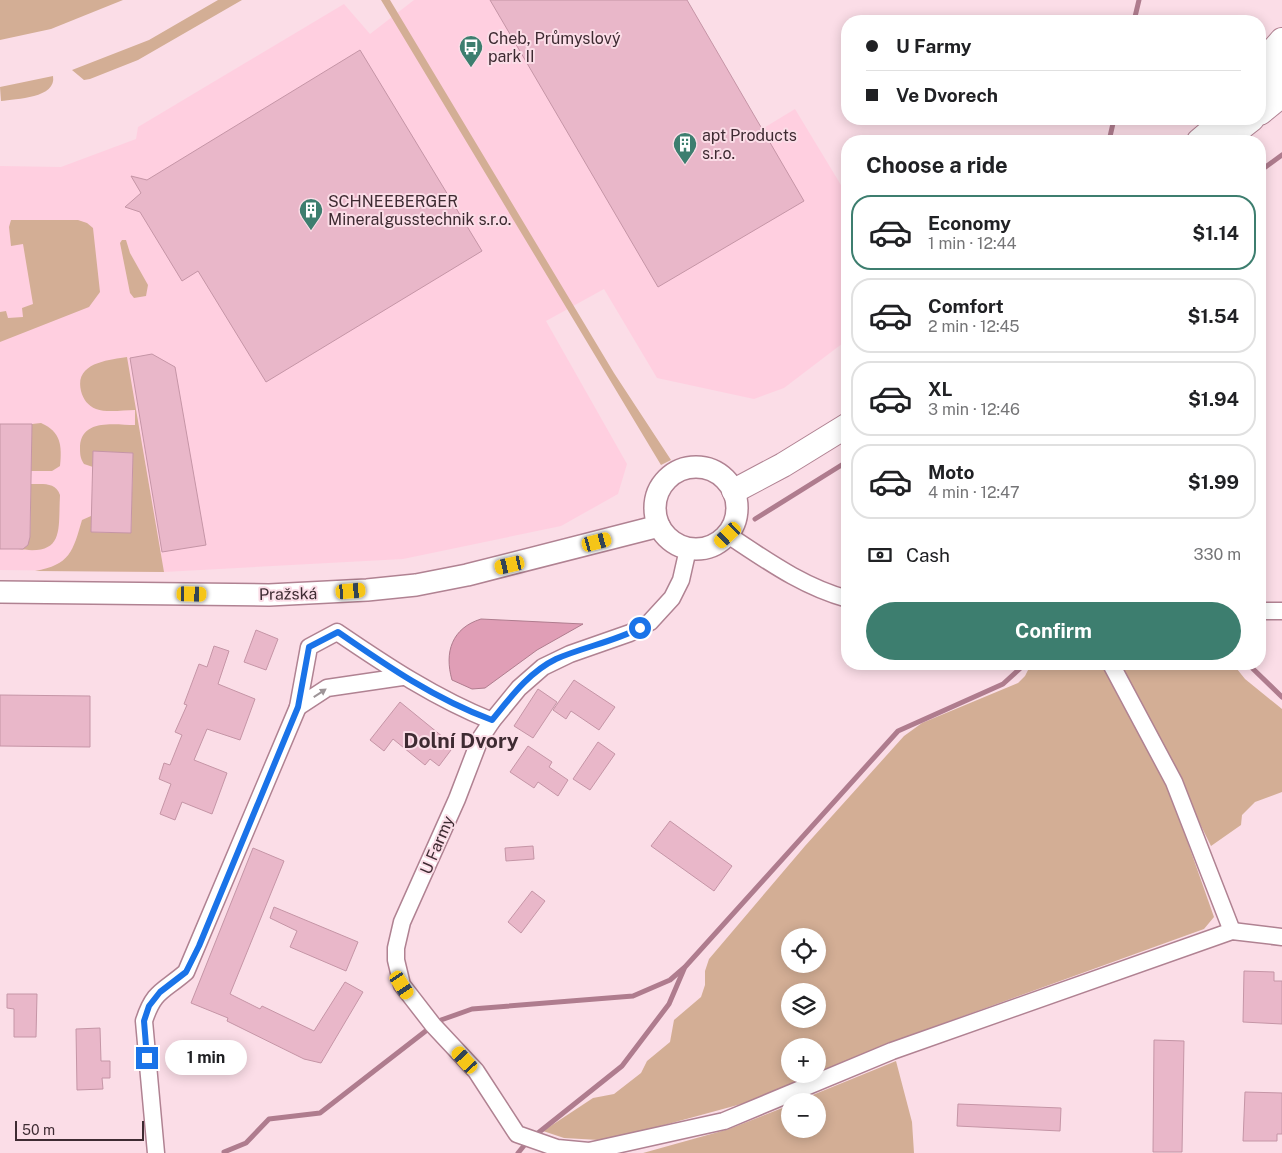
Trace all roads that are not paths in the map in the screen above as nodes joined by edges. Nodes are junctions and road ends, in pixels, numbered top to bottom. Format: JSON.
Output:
{"nodes":[{"id":1,"x":1282,"y":40,"type":"edge"},
{"id":2,"x":1266,"y":59,"type":"edge"},
{"id":3,"x":1282,"y":69,"type":"edge"},
{"id":4,"x":1266,"y":83,"type":"edge"},
{"id":5,"x":1282,"y":95,"type":"edge"},
{"id":6,"x":1266,"y":108,"type":"edge"},
{"id":7,"x":1198,"y":125,"type":"edge"},
{"id":8,"x":1218,"y":125,"type":"edge"},
{"id":9,"x":1244,"y":125,"type":"edge"},
{"id":10,"x":1188,"y":135,"type":"edge"},
{"id":11,"x":1206,"y":135,"type":"edge"},
{"id":12,"x":1232,"y":135,"type":"edge"},
{"id":13,"x":841,"y":429,"type":"edge"},
{"id":14,"x":734,"y":491,"type":"junction"},
{"id":15,"x":659,"y":526,"type":"junction"},
{"id":16,"x":728,"y":535,"type":"junction"},
{"id":17,"x":688,"y":549,"type":"junction"},
{"id":18,"x":0,"y":592,"type":"edge"},
{"id":19,"x":841,"y":596,"type":"edge"},
{"id":20,"x":1266,"y":611,"type":"edge"},
{"id":21,"x":1282,"y":611,"type":"edge"},
{"id":22,"x":1114,"y":670,"type":"edge"},
{"id":23,"x":402,"y":677,"type":"junction"},
{"id":24,"x":298,"y":707,"type":"junction"},
{"id":25,"x":492,"y":720,"type":"junction"},
{"id":26,"x":1232,"y":931,"type":"junction"},
{"id":27,"x":1282,"y":937,"type":"edge"},
{"id":28,"x":156,"y":1153,"type":"edge"}],
"edges":[{"from":1,"to":2,"type":"highway"},
{"from":3,"to":4,"type":"highway"},
{"from":5,"to":6,"type":"highway"},
{"from":7,"to":10,"type":"highway"},
{"from":8,"to":11,"type":"highway"},
{"from":9,"to":12,"type":"highway"},
{"from":13,"to":14,"type":"highway"},
{"from":14,"to":15,"type":"main road"},
{"from":14,"to":16,"type":"main road"},
{"from":15,"to":17,"type":"main road"},
{"from":15,"to":18,"type":"main road","name":"Pražská"},
{"from":16,"to":17,"type":"main road"},
{"from":16,"to":19,"type":"street"},
{"from":17,"to":25,"type":"street","name":"U Farmy"},
{"from":20,"to":21,"type":"street"},
{"from":22,"to":26,"type":"street"},
{"from":24,"to":23,"type":"street","one_way":true},
{"from":23,"to":24,"type":"street"},
{"from":23,"to":25,"type":"street"},
{"from":24,"to":28,"type":"street"},
{"from":25,"to":26,"type":"street","name":"U Farmy"},
{"from":26,"to":27,"type":"street"}]}
